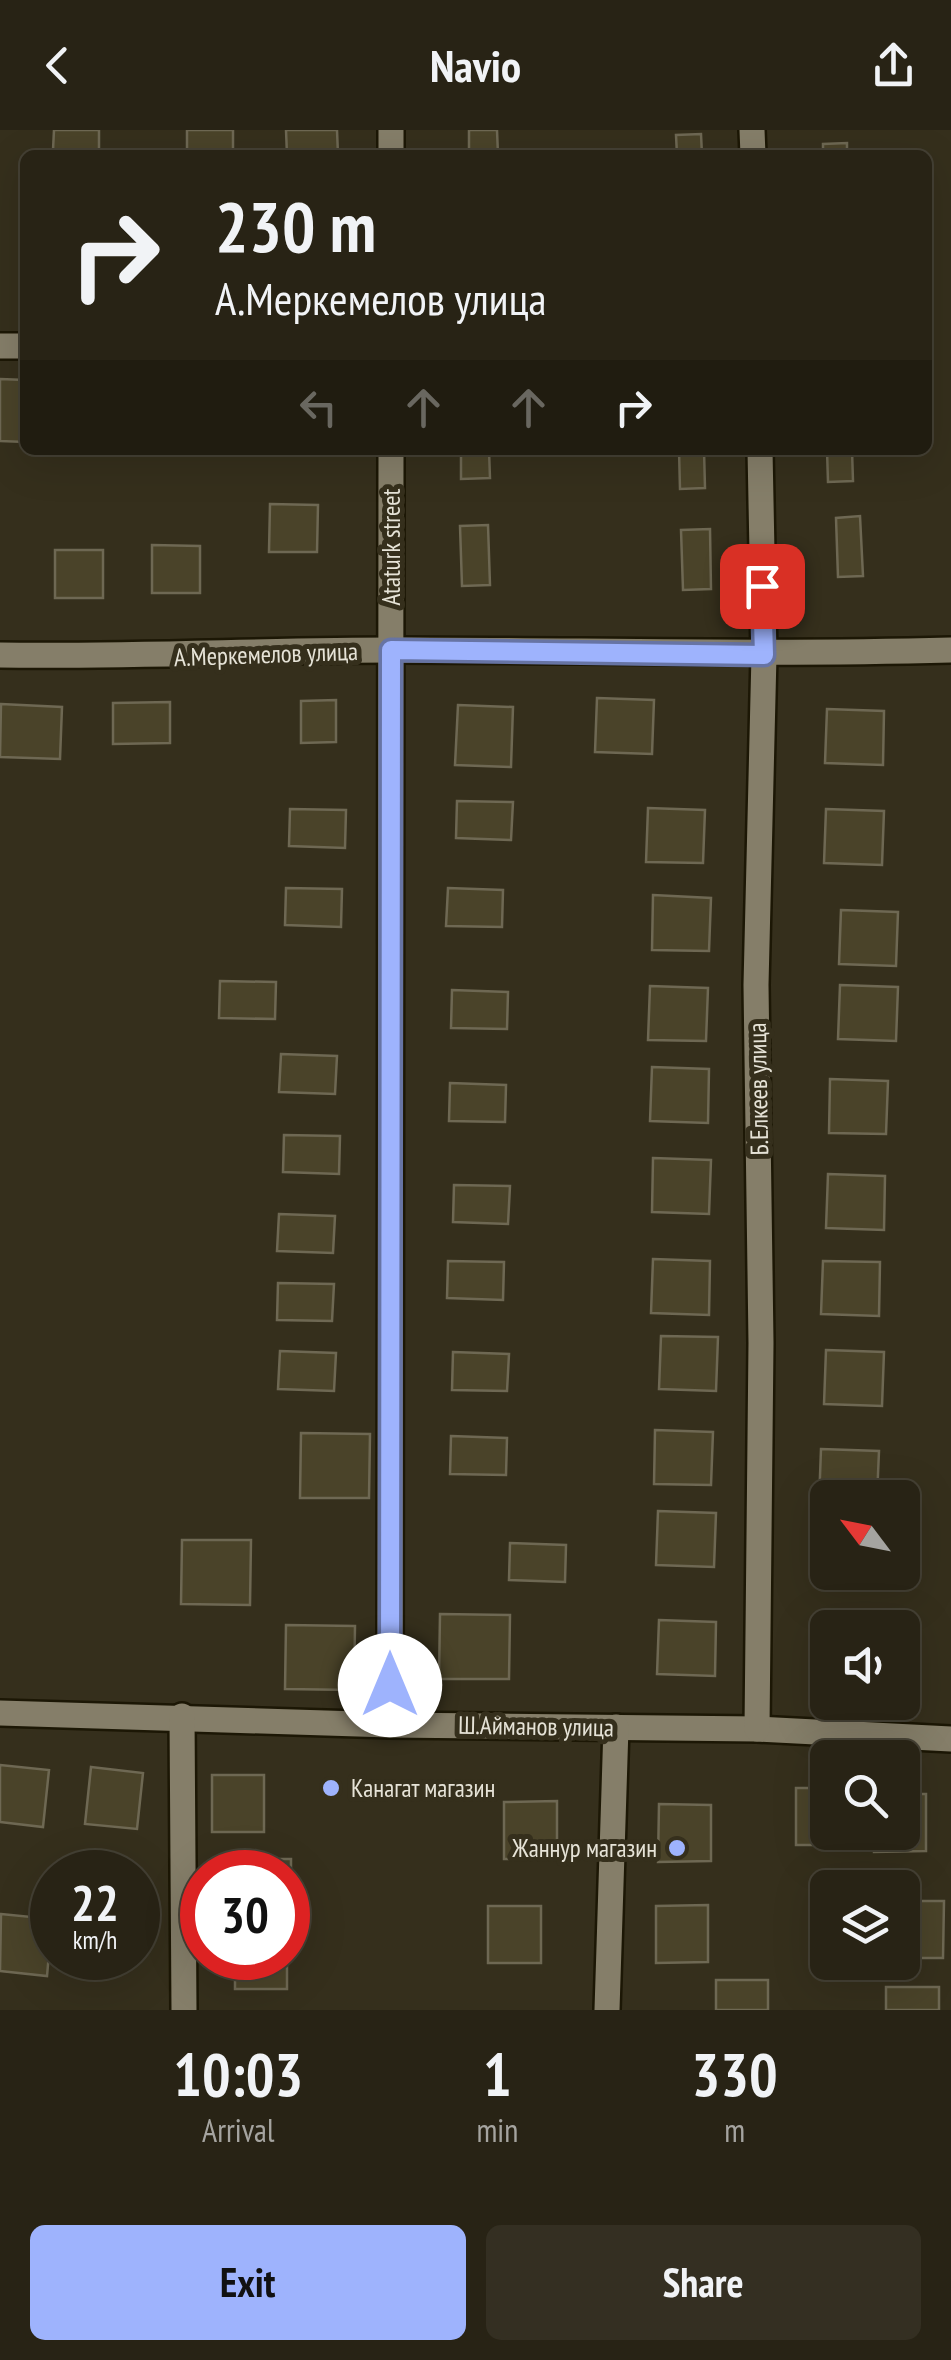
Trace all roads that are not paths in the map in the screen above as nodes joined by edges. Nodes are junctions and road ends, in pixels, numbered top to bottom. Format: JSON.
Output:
{"nodes":[{"id":1,"x":392,"y":455,"type":"edge"},
{"id":2,"x":760,"y":455,"type":"edge"},
{"id":3,"x":391,"y":650,"type":"junction"},
{"id":4,"x":951,"y":650,"type":"edge"},
{"id":5,"x":0,"y":655,"type":"edge"},
{"id":6,"x":764,"y":655,"type":"junction"},
{"id":7,"x":0,"y":1713,"type":"edge"},
{"id":8,"x":182,"y":1716,"type":"junction"},
{"id":9,"x":390,"y":1725,"type":"junction"},
{"id":10,"x":616,"y":1727,"type":"junction"},
{"id":11,"x":756,"y":1729,"type":"junction"},
{"id":12,"x":951,"y":1739,"type":"edge"},
{"id":13,"x":184,"y":2010,"type":"edge"},
{"id":14,"x":608,"y":2010,"type":"edge"}],
"edges":[{"from":1,"to":3,"type":"street","name":"Ataturk street"},
{"from":2,"to":6,"type":"street","name":"Б.Елкеев улица"},
{"from":3,"to":5,"type":"street","name":"А.Меркемелов улица"},
{"from":3,"to":6,"type":"street","name":"А.Меркемелов улица"},
{"from":3,"to":9,"type":"street","name":"Ataturk street"},
{"from":4,"to":6,"type":"street","name":"А.Меркемелов улица"},
{"from":6,"to":11,"type":"street","name":"Б.Елкеев улица"},
{"from":7,"to":8,"type":"street","name":"Ш.Айманов улица"},
{"from":8,"to":9,"type":"street","name":"Ш.Айманов улица"},
{"from":8,"to":13,"type":"street"},
{"from":9,"to":10,"type":"street","name":"Ш.Айманов улица"},
{"from":10,"to":11,"type":"street","name":"Ш.Айманов улица"},
{"from":10,"to":14,"type":"street"},
{"from":11,"to":12,"type":"street","name":"Ш.Айманов улица"}]}
